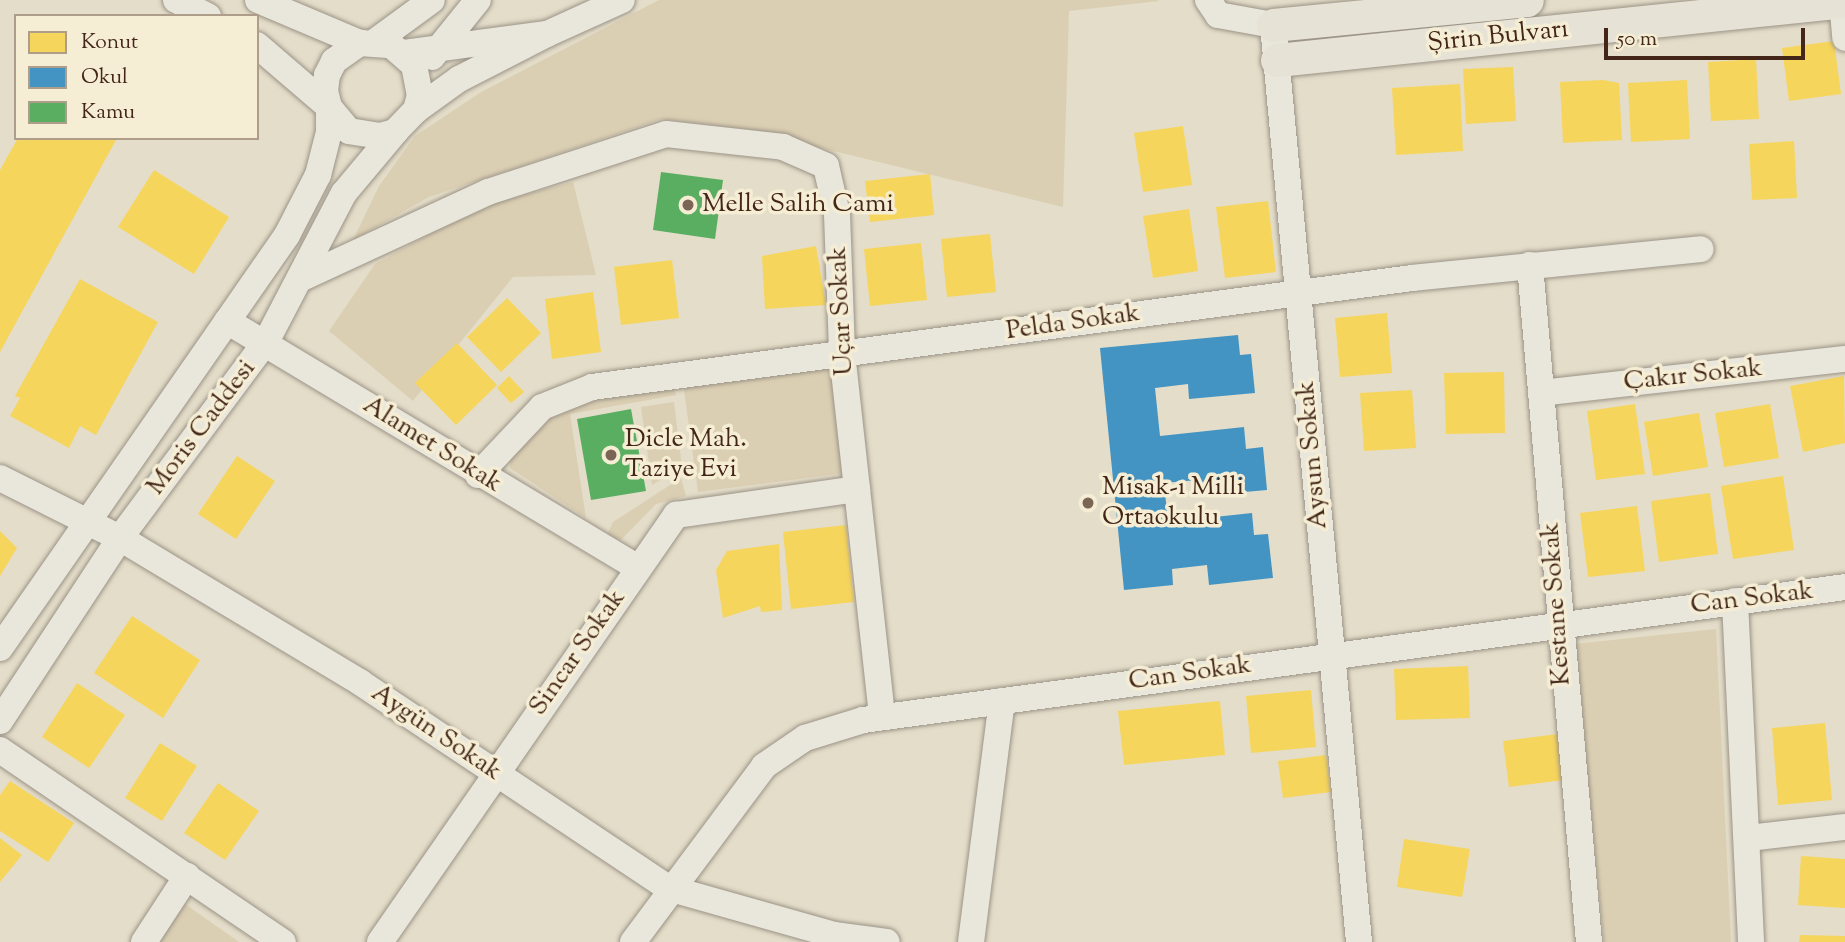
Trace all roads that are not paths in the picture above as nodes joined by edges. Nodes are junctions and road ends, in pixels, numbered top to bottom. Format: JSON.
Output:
{"nodes":[{"id":1,"x":176,"y":0,"type":"edge"},
{"id":2,"x":258,"y":0,"type":"edge"},
{"id":3,"x":432,"y":0,"type":"edge"},
{"id":4,"x":478,"y":0,"type":"edge"},
{"id":5,"x":622,"y":0,"type":"edge"},
{"id":6,"x":1527,"y":0,"type":"edge"},
{"id":7,"x":1843,"y":1,"type":"edge"},
{"id":8,"x":1213,"y":8,"type":"edge"},
{"id":9,"x":204,"y":14,"type":"edge"},
{"id":10,"x":1273,"y":25,"type":"junction"},
{"id":11,"x":547,"y":34,"type":"junction"},
{"id":12,"x":1845,"y":38,"type":"edge"},
{"id":13,"x":368,"y":42,"type":"junction"},
{"id":14,"x":259,"y":47,"type":"edge"},
{"id":15,"x":436,"y":50,"type":"junction"},
{"id":16,"x":404,"y":53,"type":"junction"},
{"id":17,"x":1277,"y":60,"type":"junction"},
{"id":18,"x":419,"y":79,"type":"junction"},
{"id":19,"x":328,"y":107,"type":"junction"},
{"id":20,"x":416,"y":110,"type":"junction"},
{"id":21,"x":395,"y":131,"type":"junction"},
{"id":22,"x":1700,"y":248,"type":"dead end"},
{"id":23,"x":1530,"y":265,"type":"junction"},
{"id":24,"x":302,"y":278,"type":"junction"},
{"id":25,"x":1300,"y":293,"type":"junction"},
{"id":26,"x":227,"y":321,"type":"junction"},
{"id":27,"x":267,"y":340,"type":"junction"},
{"id":28,"x":842,"y":353,"type":"junction"},
{"id":29,"x":1845,"y":359,"type":"edge"},
{"id":30,"x":1541,"y":393,"type":"junction"},
{"id":31,"x":478,"y":475,"type":"junction"},
{"id":32,"x":0,"y":478,"type":"edge"},
{"id":33,"x":857,"y":489,"type":"junction"},
{"id":34,"x":86,"y":521,"type":"junction"},
{"id":35,"x":120,"y":538,"type":"junction"},
{"id":36,"x":638,"y":568,"type":"junction"},
{"id":37,"x":1845,"y":587,"type":"edge"},
{"id":38,"x":1735,"y":601,"type":"junction"},
{"id":39,"x":1558,"y":625,"type":"junction"},
{"id":40,"x":0,"y":648,"type":"edge"},
{"id":41,"x":1329,"y":656,"type":"junction"},
{"id":42,"x":1002,"y":701,"type":"junction"},
{"id":43,"x":882,"y":717,"type":"junction"},
{"id":44,"x":0,"y":721,"type":"edge"},
{"id":45,"x":0,"y":750,"type":"edge"},
{"id":46,"x":496,"y":773,"type":"junction"},
{"id":47,"x":1845,"y":827,"type":"edge"},
{"id":48,"x":1748,"y":838,"type":"junction"},
{"id":49,"x":187,"y":876,"type":"junction"},
{"id":50,"x":668,"y":888,"type":"junction"},
{"id":51,"x":144,"y":942,"type":"edge"},
{"id":52,"x":283,"y":942,"type":"edge"},
{"id":53,"x":380,"y":942,"type":"edge"},
{"id":54,"x":633,"y":942,"type":"edge"},
{"id":55,"x":887,"y":942,"type":"edge"},
{"id":56,"x":971,"y":942,"type":"edge"},
{"id":57,"x":1359,"y":942,"type":"edge"},
{"id":58,"x":1589,"y":942,"type":"edge"},
{"id":59,"x":1751,"y":942,"type":"edge"}],
"edges":[{"from":1,"to":9,"type":"street"},
{"from":2,"to":13,"type":"street"},
{"from":3,"to":13,"type":"street"},
{"from":4,"to":15,"type":"street"},
{"from":5,"to":11,"type":"street"},
{"from":6,"to":10,"type":"main road","name":"Şirin Bulvarı"},
{"from":7,"to":12,"type":"street"},
{"from":7,"to":17,"type":"main road","name":"Şirin Bulvarı"},
{"from":8,"to":10,"type":"street"},
{"from":10,"to":17,"type":"street","name":"Aysun Sokak"},
{"from":11,"to":15,"type":"street"},
{"from":11,"to":20,"type":"street"},
{"from":13,"to":16,"type":"street"},
{"from":13,"to":19,"type":"street"},
{"from":14,"to":19,"type":"street"},
{"from":15,"to":16,"type":"street"},
{"from":15,"to":18,"type":"street"},
{"from":16,"to":18,"type":"street"},
{"from":17,"to":25,"type":"street","name":"Aysun Sokak"},
{"from":18,"to":20,"type":"street"},
{"from":19,"to":21,"type":"street"},
{"from":19,"to":26,"type":"street","name":"Moris Caddesi"},
{"from":20,"to":21,"type":"street"},
{"from":21,"to":24,"type":"street","name":"Moris Caddesi"},
{"from":22,"to":23,"type":"street","name":"Pelda Sokak"},
{"from":23,"to":25,"type":"street","name":"Pelda Sokak"},
{"from":23,"to":30,"type":"street","name":"Kestane Sokak"},
{"from":24,"to":27,"type":"street","name":"Moris Caddesi"},
{"from":24,"to":28,"type":"street","name":"Uçar Sokak"},
{"from":25,"to":28,"type":"street","name":"Pelda Sokak"},
{"from":25,"to":41,"type":"street","name":"Aysun Sokak"},
{"from":26,"to":27,"type":"street","name":"Alamet Sokak"},
{"from":26,"to":34,"type":"street","name":"Moris Caddesi"},
{"from":27,"to":31,"type":"street","name":"Alamet Sokak"},
{"from":27,"to":35,"type":"street","name":"Moris Caddesi"},
{"from":28,"to":31,"type":"street","name":"Pelda Sokak"},
{"from":28,"to":33,"type":"street","name":"Uçar Sokak"},
{"from":29,"to":30,"type":"street","name":"Çakır Sokak"},
{"from":30,"to":39,"type":"street","name":"Kestane Sokak"},
{"from":31,"to":36,"type":"street","name":"Alamet Sokak"},
{"from":32,"to":34,"type":"street","name":"Aygün Sokak"},
{"from":33,"to":36,"type":"street","name":"Sincar Sokak"},
{"from":33,"to":43,"type":"street","name":"Uçar Sokak"},
{"from":34,"to":35,"type":"street","name":"Aygün Sokak"},
{"from":34,"to":40,"type":"street","name":"Moris Caddesi"},
{"from":35,"to":44,"type":"street","name":"Moris Caddesi"},
{"from":35,"to":46,"type":"street","name":"Aygün Sokak"},
{"from":36,"to":46,"type":"street","name":"Sincar Sokak"},
{"from":37,"to":38,"type":"street","name":"Can Sokak"},
{"from":38,"to":39,"type":"street","name":"Can Sokak"},
{"from":38,"to":48,"type":"street"},
{"from":39,"to":41,"type":"street","name":"Can Sokak"},
{"from":39,"to":58,"type":"street","name":"Kestane Sokak"},
{"from":41,"to":42,"type":"street","name":"Can Sokak"},
{"from":41,"to":57,"type":"street","name":"Aysun Sokak"},
{"from":42,"to":43,"type":"street","name":"Can Sokak"},
{"from":42,"to":56,"type":"street"},
{"from":43,"to":50,"type":"street","name":"Can Sokak"},
{"from":45,"to":49,"type":"street"},
{"from":46,"to":50,"type":"street","name":"Aygün Sokak"},
{"from":46,"to":53,"type":"street","name":"Sincar Sokak"},
{"from":47,"to":48,"type":"street"},
{"from":48,"to":59,"type":"street"},
{"from":49,"to":51,"type":"street"},
{"from":49,"to":52,"type":"street"},
{"from":50,"to":54,"type":"street","name":"Can Sokak"},
{"from":50,"to":55,"type":"street","name":"Aygün Sokak"}]}
